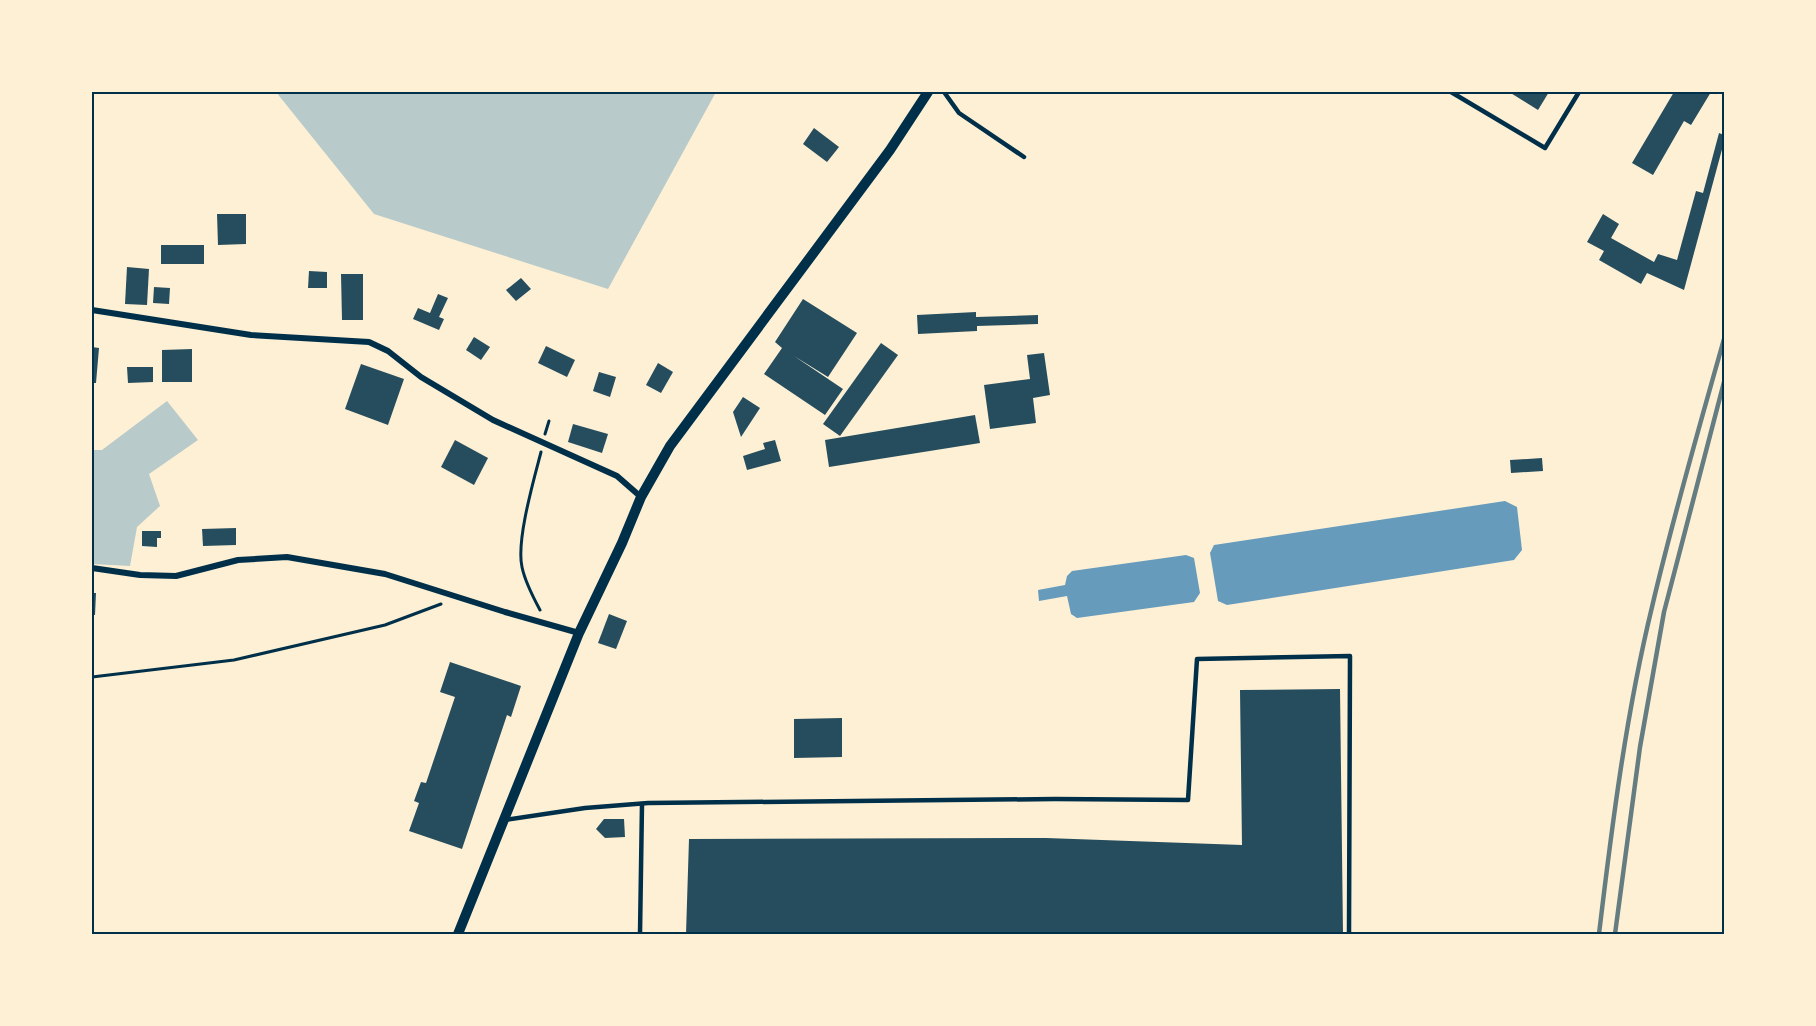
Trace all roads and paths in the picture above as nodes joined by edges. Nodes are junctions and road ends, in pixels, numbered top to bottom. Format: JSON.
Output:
{"nodes":[{"id":1,"x":928,"y":92,"type":"edge"},
{"id":2,"x":944,"y":92,"type":"edge"},
{"id":3,"x":1451,"y":92,"type":"edge"},
{"id":4,"x":1579,"y":92,"type":"edge"},
{"id":5,"x":1024,"y":157,"type":"dead end"},
{"id":6,"x":92,"y":310,"type":"edge"},
{"id":7,"x":549,"y":421,"type":"dead end"},
{"id":8,"x":543,"y":442,"type":"junction"},
{"id":9,"x":641,"y":497,"type":"junction"},
{"id":10,"x":92,"y":568,"type":"edge"},
{"id":11,"x":459,"y":598,"type":"junction"},
{"id":12,"x":546,"y":623,"type":"junction"},
{"id":13,"x":579,"y":633,"type":"junction"},
{"id":14,"x":92,"y":677,"type":"edge"},
{"id":15,"x":642,"y":804,"type":"junction"},
{"id":16,"x":504,"y":820,"type":"junction"},
{"id":17,"x":458,"y":934,"type":"edge"},
{"id":18,"x":640,"y":934,"type":"edge"},
{"id":19,"x":1349,"y":934,"type":"edge"}],
"edges":[{"from":1,"to":9,"type":"street"},
{"from":2,"to":5,"type":"lane"},
{"from":3,"to":4,"type":"lane"},
{"from":6,"to":8,"type":"street"},
{"from":7,"to":8,"type":"path"},
{"from":8,"to":9,"type":"street"},
{"from":8,"to":12,"type":"path"},
{"from":9,"to":13,"type":"street"},
{"from":10,"to":11,"type":"street"},
{"from":11,"to":12,"type":"street"},
{"from":11,"to":14,"type":"path"},
{"from":12,"to":13,"type":"street"},
{"from":13,"to":16,"type":"street"},
{"from":15,"to":16,"type":"lane"},
{"from":15,"to":18,"type":"lane"},
{"from":15,"to":19,"type":"lane"},
{"from":16,"to":17,"type":"street"}]}
